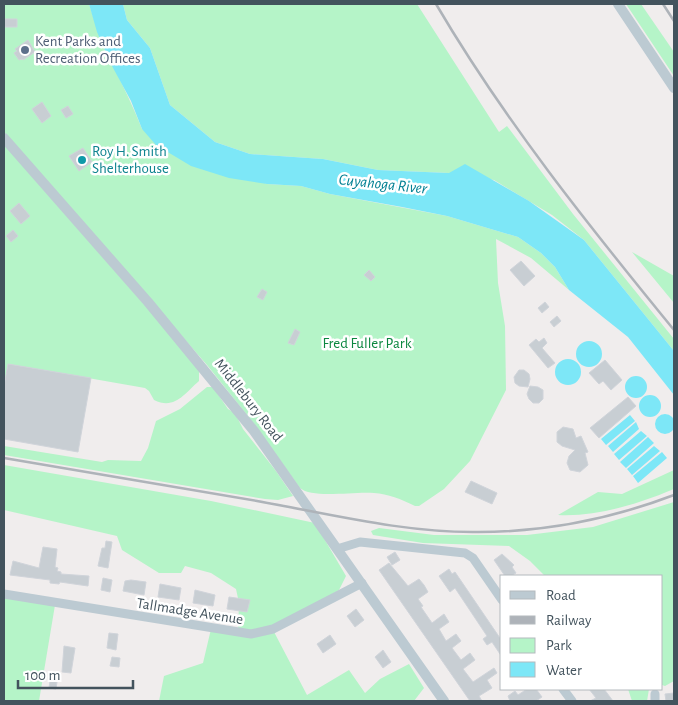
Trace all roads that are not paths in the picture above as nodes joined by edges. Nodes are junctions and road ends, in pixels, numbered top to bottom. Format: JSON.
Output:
{"nodes":[{"id":1,"x":618,"y":4,"type":"edge"},
{"id":2,"x":674,"y":88,"type":"edge"},
{"id":3,"x":4,"y":138,"type":"edge"},
{"id":4,"x":337,"y":548,"type":"junction"},
{"id":5,"x":362,"y":583,"type":"junction"},
{"id":6,"x":4,"y":594,"type":"edge"},
{"id":7,"x":500,"y":597,"type":"edge"},
{"id":8,"x":564,"y":690,"type":"edge"},
{"id":9,"x":444,"y":701,"type":"edge"},
{"id":10,"x":572,"y":701,"type":"edge"}],
"edges":[{"from":1,"to":2,"type":"street"},
{"from":3,"to":4,"type":"street","name":"Middlebury Road"},
{"from":4,"to":5,"type":"street","name":"Middlebury Road"},
{"from":4,"to":7,"type":"street"},
{"from":5,"to":6,"type":"street","name":"Tallmadge Avenue"},
{"from":5,"to":9,"type":"street","name":"Middlebury Road"},
{"from":8,"to":10,"type":"street"}]}
